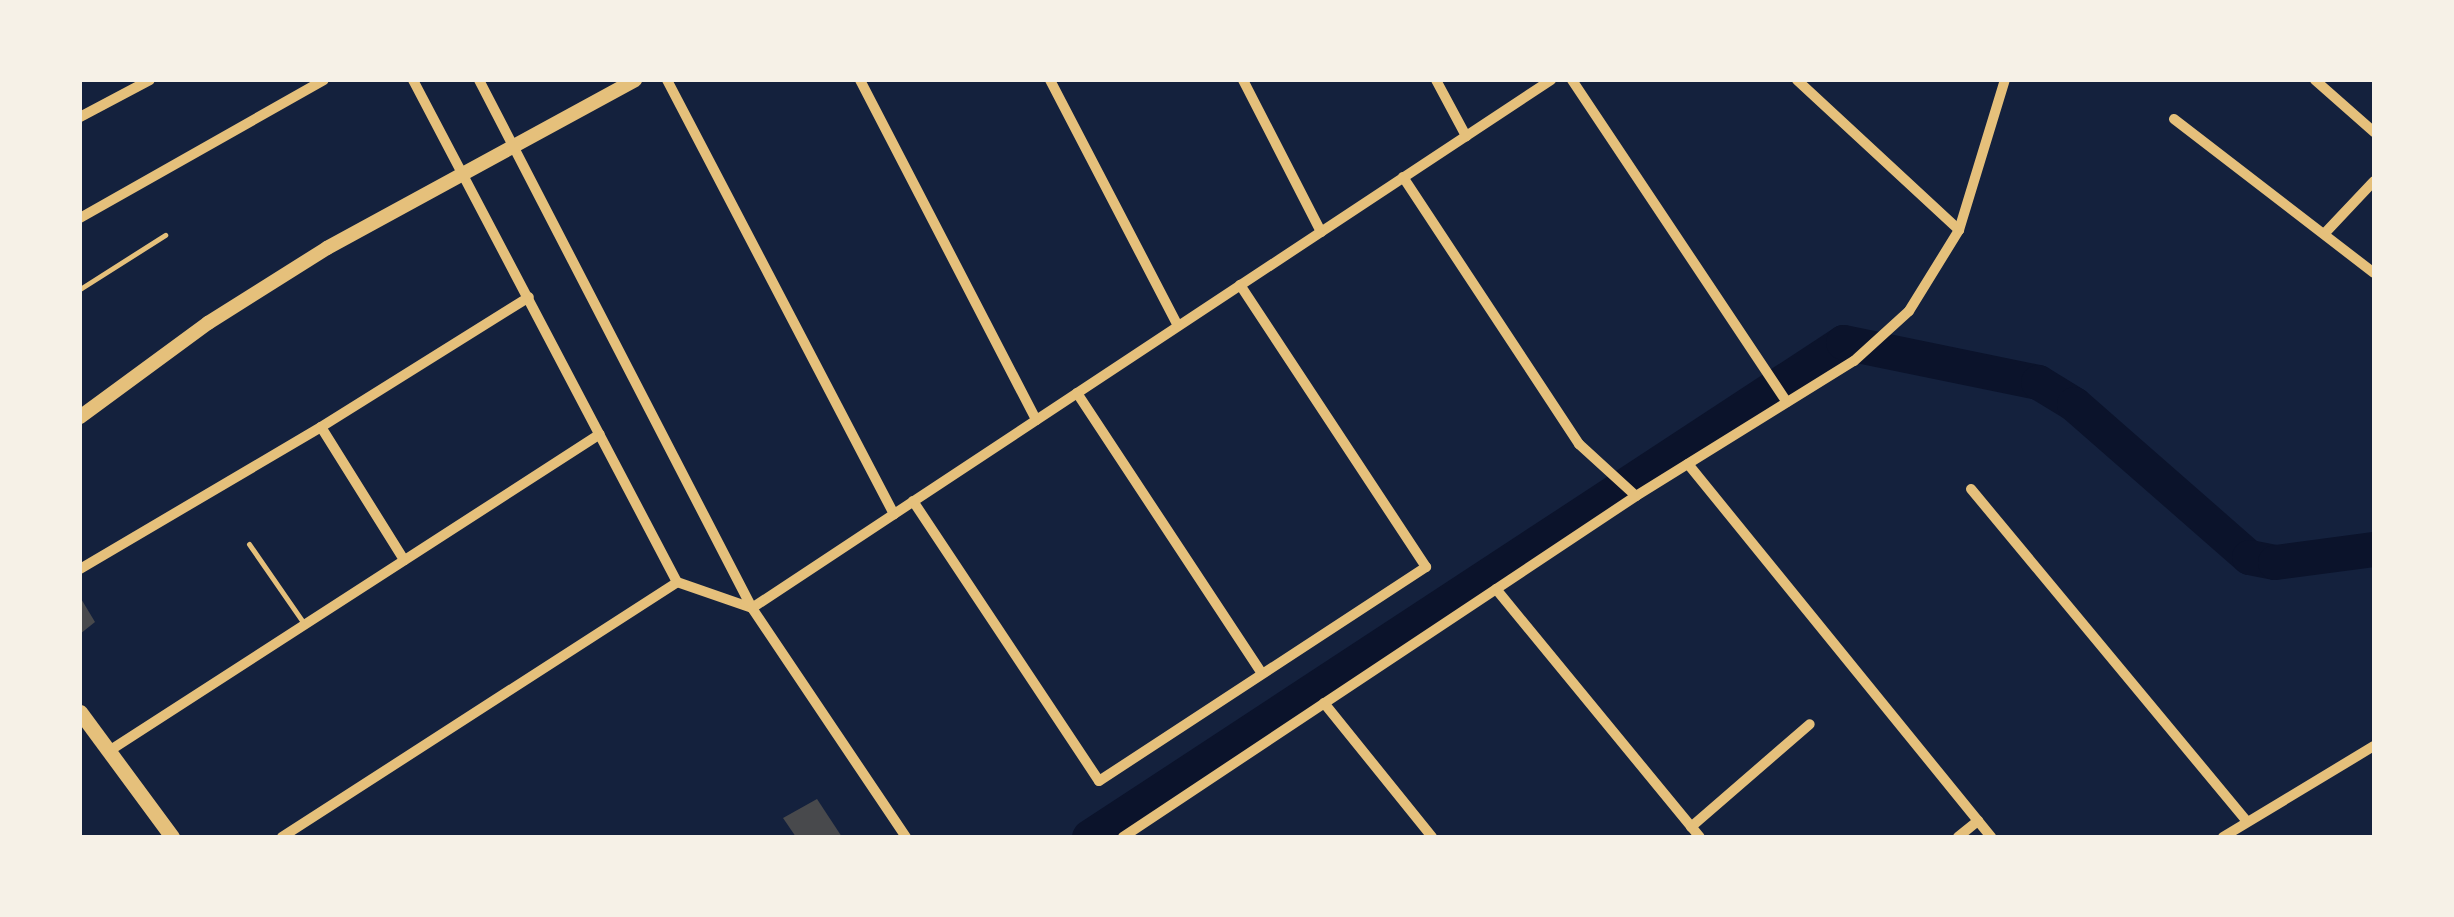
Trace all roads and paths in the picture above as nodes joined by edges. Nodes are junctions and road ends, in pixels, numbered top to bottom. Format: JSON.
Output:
{"nodes":[{"id":1,"x":150,"y":80,"type":"edge"},
{"id":2,"x":324,"y":80,"type":"edge"},
{"id":3,"x":413,"y":80,"type":"edge"},
{"id":4,"x":479,"y":80,"type":"edge"},
{"id":5,"x":635,"y":80,"type":"edge"},
{"id":6,"x":666,"y":80,"type":"edge"},
{"id":7,"x":860,"y":80,"type":"edge"},
{"id":8,"x":1050,"y":80,"type":"edge"},
{"id":9,"x":1243,"y":80,"type":"edge"},
{"id":10,"x":1436,"y":80,"type":"edge"},
{"id":11,"x":1551,"y":80,"type":"edge"},
{"id":12,"x":1572,"y":80,"type":"edge"},
{"id":13,"x":1798,"y":80,"type":"edge"},
{"id":14,"x":2005,"y":80,"type":"edge"},
{"id":15,"x":2315,"y":80,"type":"edge"},
{"id":16,"x":80,"y":117,"type":"edge"},
{"id":17,"x":2174,"y":119,"type":"dead end"},
{"id":18,"x":2374,"y":132,"type":"edge"},
{"id":19,"x":1466,"y":136,"type":"junction"},
{"id":20,"x":513,"y":144,"type":"junction"},
{"id":21,"x":461,"y":172,"type":"junction"},
{"id":22,"x":1403,"y":178,"type":"junction"},
{"id":23,"x":2374,"y":181,"type":"edge"},
{"id":24,"x":80,"y":218,"type":"edge"},
{"id":25,"x":1959,"y":230,"type":"junction"},
{"id":26,"x":1321,"y":232,"type":"junction"},
{"id":27,"x":2325,"y":233,"type":"junction"},
{"id":28,"x":164,"y":235,"type":"dead end"},
{"id":29,"x":2374,"y":273,"type":"edge"},
{"id":30,"x":1240,"y":285,"type":"junction"},
{"id":31,"x":80,"y":289,"type":"edge"},
{"id":32,"x":529,"y":297,"type":"junction"},
{"id":33,"x":1178,"y":326,"type":"junction"},
{"id":34,"x":1076,"y":393,"type":"junction"},
{"id":35,"x":1785,"y":399,"type":"junction"},
{"id":36,"x":80,"y":417,"type":"edge"},
{"id":37,"x":1036,"y":420,"type":"junction"},
{"id":38,"x":322,"y":428,"type":"junction"},
{"id":39,"x":600,"y":434,"type":"junction"},
{"id":40,"x":1688,"y":464,"type":"junction"},
{"id":41,"x":1970,"y":488,"type":"dead end"},
{"id":42,"x":1635,"y":495,"type":"junction"},
{"id":43,"x":914,"y":502,"type":"junction"},
{"id":44,"x":894,"y":514,"type":"junction"},
{"id":45,"x":249,"y":544,"type":"dead end"},
{"id":46,"x":404,"y":560,"type":"junction"},
{"id":47,"x":80,"y":569,"type":"edge"},
{"id":48,"x":677,"y":582,"type":"junction"},
{"id":49,"x":1496,"y":589,"type":"junction"},
{"id":50,"x":752,"y":608,"type":"junction"},
{"id":51,"x":305,"y":624,"type":"junction"},
{"id":52,"x":1262,"y":674,"type":"junction"},
{"id":53,"x":1324,"y":703,"type":"junction"},
{"id":54,"x":80,"y":712,"type":"edge"},
{"id":55,"x":1810,"y":724,"type":"dead end"},
{"id":56,"x":2374,"y":746,"type":"edge"},
{"id":57,"x":109,"y":752,"type":"junction"},
{"id":58,"x":2246,"y":820,"type":"junction"},
{"id":59,"x":1978,"y":821,"type":"junction"},
{"id":60,"x":1692,"y":827,"type":"junction"},
{"id":61,"x":172,"y":837,"type":"edge"},
{"id":62,"x":282,"y":837,"type":"edge"},
{"id":63,"x":906,"y":837,"type":"edge"},
{"id":64,"x":1122,"y":837,"type":"edge"},
{"id":65,"x":1432,"y":837,"type":"edge"},
{"id":66,"x":1700,"y":837,"type":"edge"},
{"id":67,"x":1958,"y":837,"type":"edge"},
{"id":68,"x":1991,"y":837,"type":"edge"},
{"id":69,"x":2222,"y":837,"type":"edge"}],
"edges":[{"from":1,"to":16,"type":"street"},
{"from":2,"to":24,"type":"street"},
{"from":3,"to":21,"type":"street"},
{"from":4,"to":20,"type":"street"},
{"from":5,"to":20,"type":"street"},
{"from":6,"to":44,"type":"street"},
{"from":7,"to":37,"type":"street"},
{"from":8,"to":33,"type":"street"},
{"from":9,"to":26,"type":"street"},
{"from":10,"to":19,"type":"street"},
{"from":11,"to":19,"type":"street"},
{"from":12,"to":35,"type":"street"},
{"from":13,"to":25,"type":"street"},
{"from":14,"to":25,"type":"street"},
{"from":15,"to":18,"type":"street"},
{"from":17,"to":27,"type":"street"},
{"from":19,"to":22,"type":"street"},
{"from":20,"to":21,"type":"street"},
{"from":20,"to":50,"type":"street"},
{"from":21,"to":32,"type":"street"},
{"from":21,"to":36,"type":"street"},
{"from":22,"to":26,"type":"street"},
{"from":22,"to":42,"type":"street"},
{"from":23,"to":27,"type":"street"},
{"from":25,"to":35,"type":"street"},
{"from":26,"to":30,"type":"street"},
{"from":27,"to":29,"type":"street"},
{"from":28,"to":31,"type":"lane"},
{"from":30,"to":33,"type":"street"},
{"from":30,"to":52,"type":"street"},
{"from":32,"to":38,"type":"street"},
{"from":32,"to":39,"type":"street"},
{"from":33,"to":34,"type":"street"},
{"from":34,"to":37,"type":"street"},
{"from":34,"to":52,"type":"street"},
{"from":35,"to":40,"type":"street"},
{"from":37,"to":43,"type":"street"},
{"from":38,"to":46,"type":"street"},
{"from":38,"to":47,"type":"street"},
{"from":39,"to":46,"type":"street"},
{"from":39,"to":48,"type":"street"},
{"from":40,"to":42,"type":"street"},
{"from":40,"to":59,"type":"street"},
{"from":41,"to":58,"type":"street"},
{"from":42,"to":49,"type":"street"},
{"from":43,"to":44,"type":"street"},
{"from":43,"to":52,"type":"street"},
{"from":44,"to":50,"type":"street"},
{"from":45,"to":51,"type":"lane"},
{"from":46,"to":51,"type":"street"},
{"from":48,"to":50,"type":"street"},
{"from":48,"to":62,"type":"street"},
{"from":49,"to":53,"type":"street"},
{"from":49,"to":60,"type":"street"},
{"from":50,"to":63,"type":"street"},
{"from":51,"to":57,"type":"street"},
{"from":53,"to":64,"type":"street"},
{"from":53,"to":65,"type":"street"},
{"from":54,"to":57,"type":"main road"},
{"from":55,"to":60,"type":"street"},
{"from":56,"to":58,"type":"street"},
{"from":57,"to":61,"type":"main road"},
{"from":58,"to":69,"type":"street"},
{"from":59,"to":67,"type":"street"},
{"from":59,"to":68,"type":"street"},
{"from":60,"to":66,"type":"street"}]}
